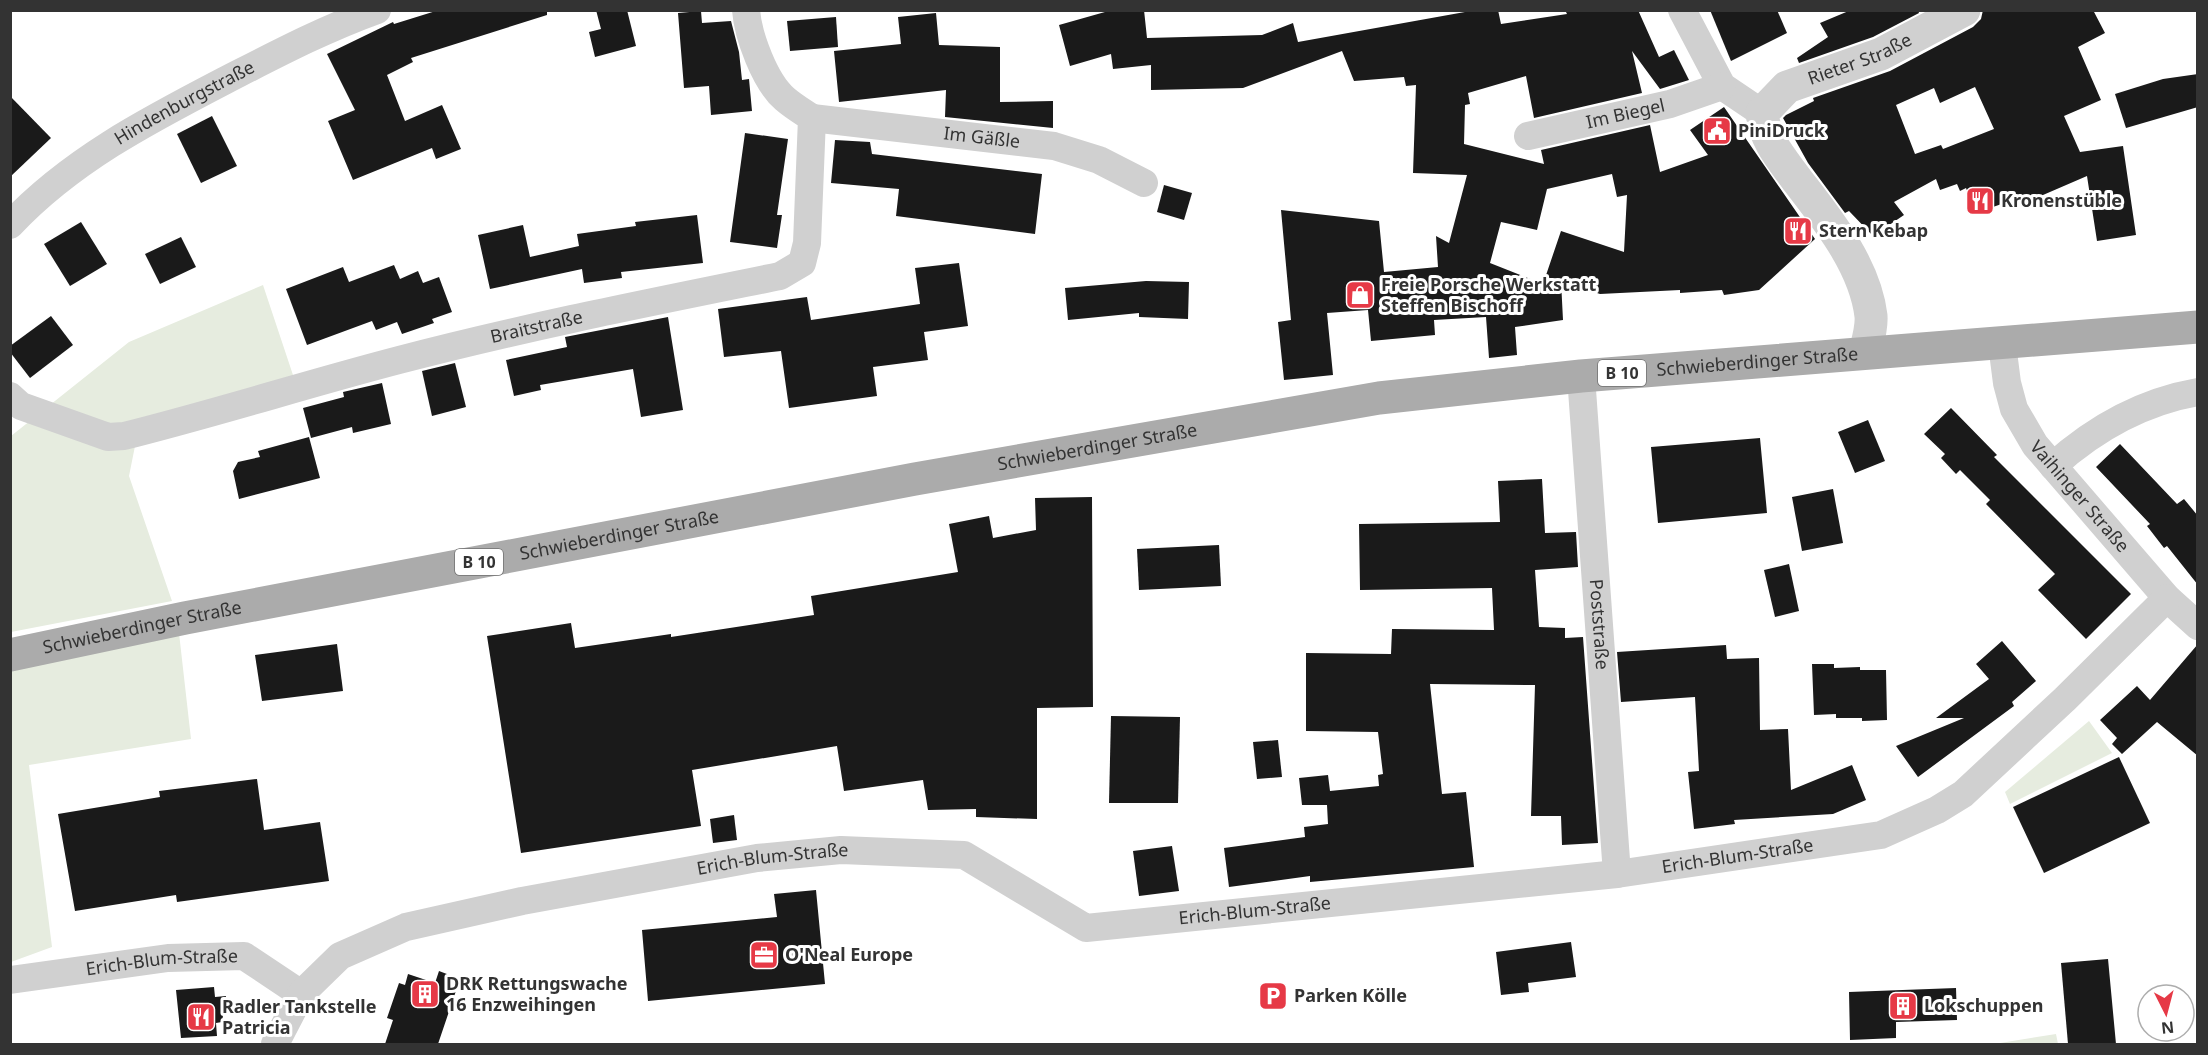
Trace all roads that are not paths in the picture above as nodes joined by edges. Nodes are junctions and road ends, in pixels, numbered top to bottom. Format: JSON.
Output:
{"nodes":[{"id":1,"x":377,"y":10,"type":"edge"},
{"id":2,"x":746,"y":10,"type":"edge"},
{"id":3,"x":1682,"y":10,"type":"edge"},
{"id":4,"x":1964,"y":10,"type":"edge"},
{"id":5,"x":1722,"y":86,"type":"junction"},
{"id":6,"x":1762,"y":113,"type":"junction"},
{"id":7,"x":812,"y":118,"type":"junction"},
{"id":8,"x":1528,"y":136,"type":"dead end"},
{"id":9,"x":1144,"y":183,"type":"dead end"},
{"id":10,"x":10,"y":225,"type":"edge"},
{"id":11,"x":2198,"y":327,"type":"edge"},
{"id":12,"x":2002,"y":344,"type":"junction"},
{"id":13,"x":1864,"y":352,"type":"junction"},
{"id":14,"x":1581,"y":376,"type":"junction"},
{"id":15,"x":2198,"y":392,"type":"edge"},
{"id":16,"x":10,"y":396,"type":"edge"},
{"id":17,"x":2053,"y":466,"type":"junction"},
{"id":18,"x":2167,"y":598,"type":"junction"},
{"id":19,"x":2198,"y":626,"type":"edge"},
{"id":20,"x":10,"y":655,"type":"edge"},
{"id":21,"x":1617,"y":874,"type":"junction"},
{"id":22,"x":10,"y":980,"type":"edge"},
{"id":23,"x":301,"y":994,"type":"junction"},
{"id":24,"x":275,"y":1044,"type":"edge"}],
"edges":[{"from":1,"to":10,"type":"street","name":"Hindenburgstraße"},
{"from":2,"to":7,"type":"street"},
{"from":3,"to":5,"type":"street"},
{"from":4,"to":6,"type":"street","name":"Rieter Straße"},
{"from":5,"to":6,"type":"street"},
{"from":5,"to":8,"type":"street","name":"Im Biegel"},
{"from":6,"to":13,"type":"street"},
{"from":7,"to":9,"type":"street","name":"Im Gäßle"},
{"from":7,"to":16,"type":"street","name":"Braitstraße"},
{"from":11,"to":12,"type":"main road","name":"Schwieberdinger Straße","number":"B 10"},
{"from":12,"to":13,"type":"main road","name":"Schwieberdinger Straße","number":"B 10"},
{"from":12,"to":17,"type":"street","name":"Vaihinger Straße"},
{"from":13,"to":14,"type":"main road","name":"Schwieberdinger Straße","number":"B 10"},
{"from":14,"to":20,"type":"main road","name":"Schwieberdinger Straße","number":"B 10"},
{"from":14,"to":21,"type":"street","name":"Poststraße"},
{"from":15,"to":17,"type":"street"},
{"from":17,"to":18,"type":"street","name":"Vaihinger Straße"},
{"from":18,"to":19,"type":"street","name":"Vaihinger Straße"},
{"from":18,"to":21,"type":"street","name":"Erich-Blum-Straße"},
{"from":21,"to":23,"type":"street","name":"Erich-Blum-Straße"},
{"from":22,"to":23,"type":"street","name":"Erich-Blum-Straße"},
{"from":23,"to":24,"type":"street","name":"Erich-Blum-Straße"}]}
